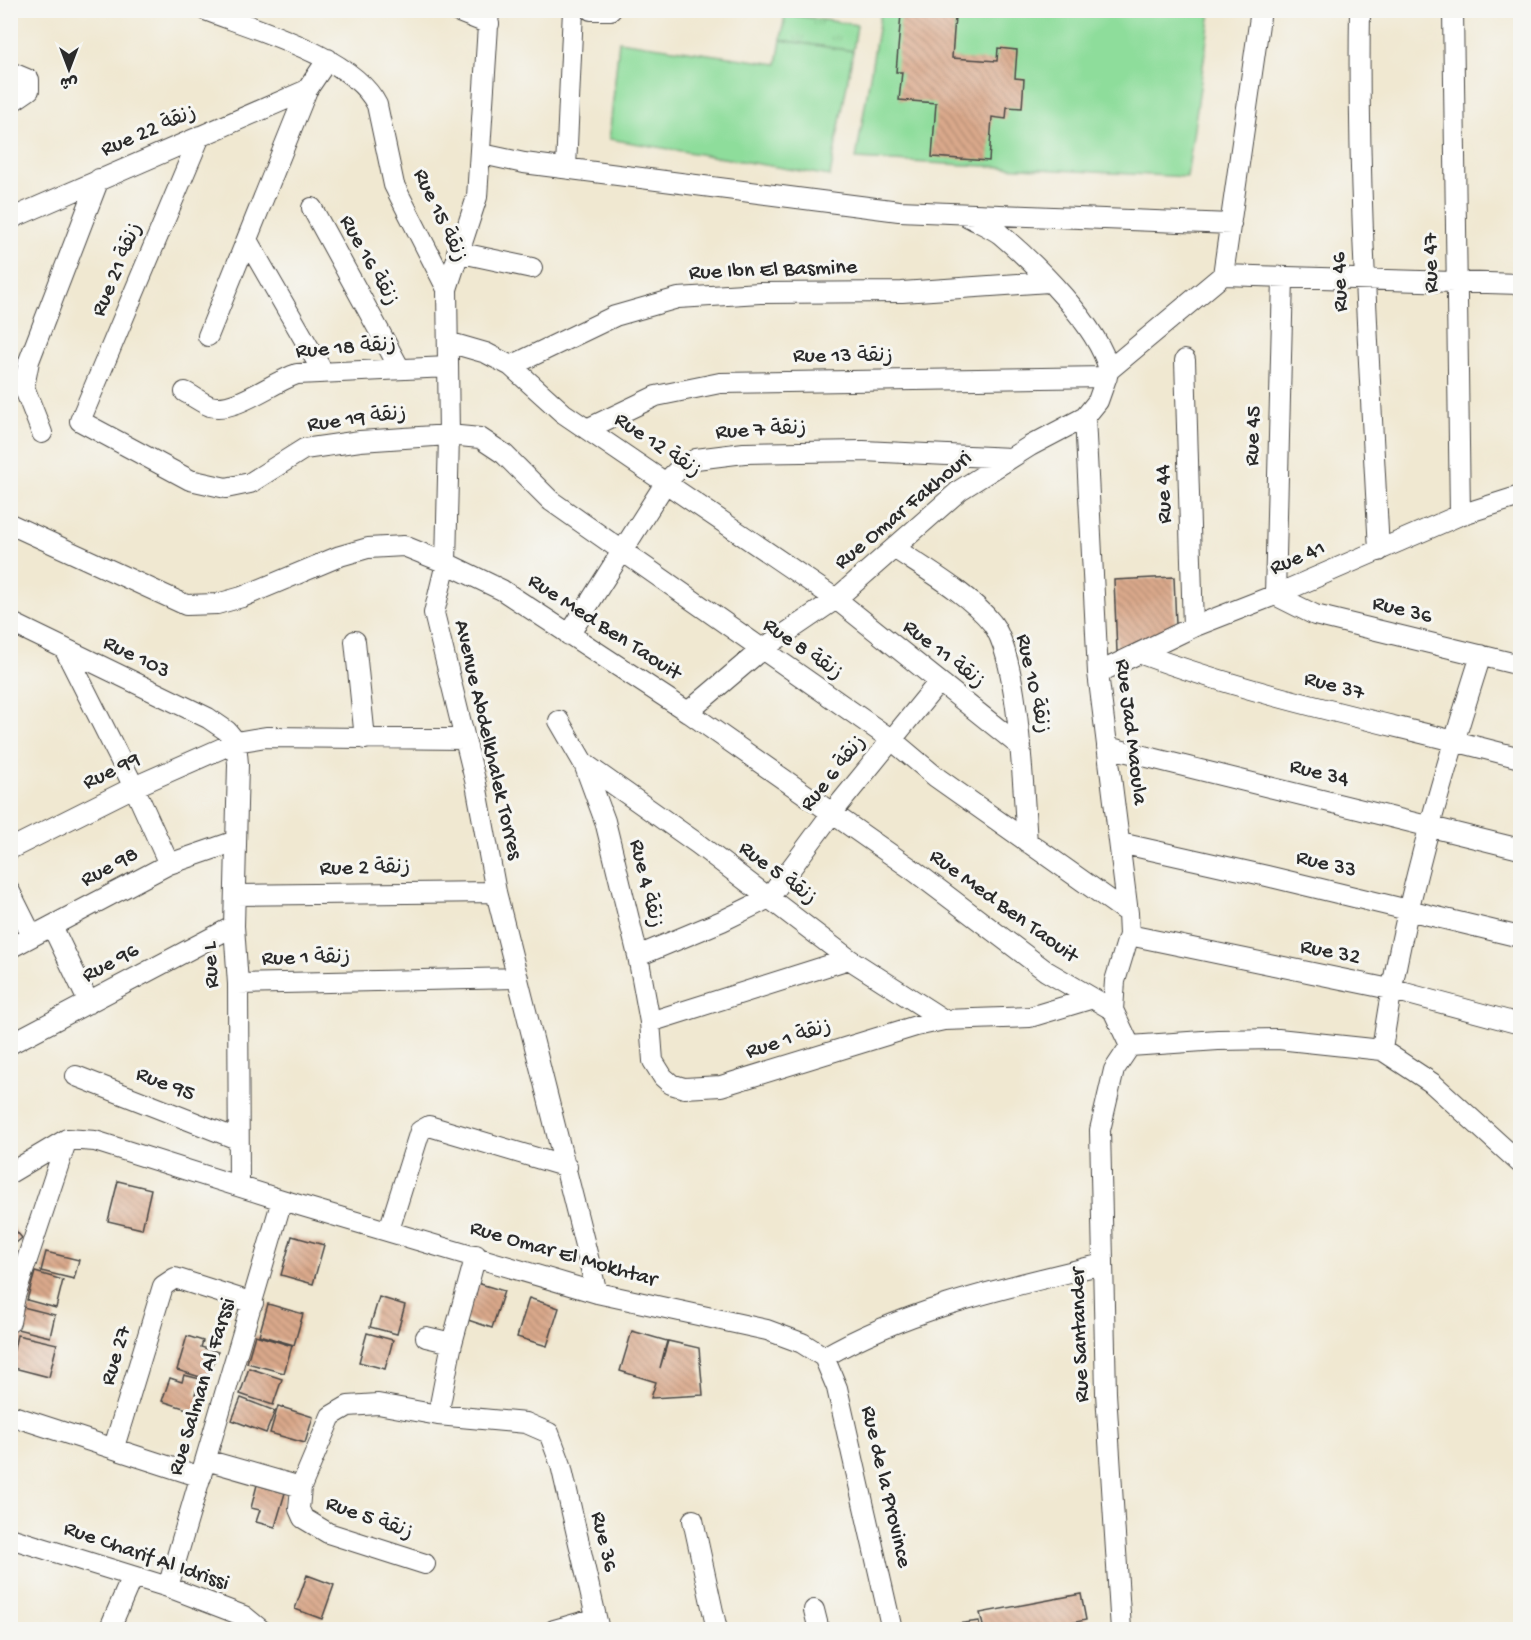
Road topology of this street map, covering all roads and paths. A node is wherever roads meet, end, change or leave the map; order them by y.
1 (205, 10) edge
2 (454, 10) edge
3 (573, 10) edge
4 (591, 10) edge
5 (611, 10) edge
6 (1261, 10) edge
7 (1360, 10) edge
8 (1453, 10) edge
9 (489, 17) edge
10 (328, 60) junction
11 (10, 72) edge
12 (307, 90) junction
13 (10, 103) edge
14 (200, 136) junction
15 (482, 154) junction
16 (566, 168) junction
17 (99, 180) junction
18 (312, 208) dead end
19 (962, 213) junction
20 (10, 219) edge
21 (1231, 224) junction
22 (247, 240) junction
23 (458, 252) junction
24 (532, 268) dead end
25 (1223, 275) junction
26 (1283, 278) junction
27 (1365, 280) junction
28 (1049, 282) junction
29 (1457, 282) junction
30 (1521, 284) edge
31 (447, 290) junction
32 (208, 336) dead end
33 (448, 342) junction
34 (1185, 360) dead end
35 (511, 366) junction
36 (448, 367) junction
37 (400, 369) junction
38 (323, 372) junction
39 (1108, 374) junction
40 (185, 392) dead end
41 (1084, 417) junction
42 (80, 421) joint
43 (587, 429) junction
44 (42, 433) dead end
45 (449, 435) junction
46 (1011, 458) junction
47 (666, 482) junction
48 (1521, 496) edge
49 (1460, 515) junction
50 (10, 524) edge
51 (894, 548) junction
52 (1379, 551) junction
53 (622, 552) junction
54 (446, 563) junction
55 (1275, 595) junction
56 (836, 599) junction
57 (10, 622) edge
58 (1193, 627) junction
59 (569, 635) junction
60 (355, 641) dead end
61 (65, 650) junction
62 (761, 650) junction
63 (1139, 653) junction
64 (1481, 655) junction
65 (1521, 665) edge
66 (1098, 673) junction
67 (938, 683) junction
68 (688, 712) junction
69 (559, 721) dead end
70 (365, 739) junction
71 (465, 739) junction
72 (892, 741) junction
73 (1454, 741) junction
74 (236, 742) junction
75 (1021, 747) junction
76 (1107, 747) junction
77 (1521, 758) edge
78 (584, 764) junction
79 (134, 787) junction
80 (832, 813) junction
81 (1432, 826) junction
82 (236, 841) junction
83 (1027, 842) junction
84 (1120, 843) junction
85 (10, 849) edge
86 (1521, 849) edge
87 (169, 864) junction
88 (10, 892) edge
89 (496, 892) junction
90 (235, 895) junction
91 (769, 898) junction
92 (1409, 909) junction
93 (1128, 913) junction
94 (52, 926) junction
95 (234, 926) junction
96 (1129, 934) junction
97 (32, 936) junction
98 (1521, 938) edge
99 (10, 948) edge
100 (638, 956) junction
101 (849, 959) junction
102 (518, 978) junction
103 (238, 984) junction
104 (1390, 989) junction
105 (1090, 999) junction
106 (90, 1003) junction
107 (1113, 1010) junction
108 (944, 1020) junction
109 (650, 1022) junction
110 (1521, 1024) edge
111 (10, 1044) edge
112 (1130, 1046) junction
113 (1382, 1050) junction
114 (655, 1066) joint
115 (76, 1076) dead end
116 (67, 1139) junction
117 (237, 1139) junction
118 (1521, 1163) edge
119 (567, 1167) junction
120 (10, 1173) edge
121 (239, 1185) junction
122 (282, 1200) junction
123 (389, 1230) junction
124 (476, 1255) junction
125 (1103, 1264) junction
126 (597, 1293) junction
127 (253, 1303) junction
128 (10, 1322) edge
129 (426, 1337) dead end
130 (452, 1343) junction
131 (824, 1357) junction
132 (438, 1414) junction
133 (10, 1415) edge
134 (114, 1447) junction
135 (561, 1465) joint
136 (203, 1468) junction
137 (300, 1487) junction
138 (693, 1520) dead end
139 (10, 1538) edge
140 (425, 1564) dead end
141 (132, 1577) junction
142 (168, 1587) junction
143 (814, 1610) dead end
144 (598, 1624) edge
145 (109, 1629) edge
146 (261, 1629) edge
147 (554, 1629) edge
148 (717, 1629) edge
149 (819, 1629) edge
150 (892, 1629) edge
151 (1121, 1629) edge

1 - 10 street
2 - 9 street
3 - 16 street
4 - 5 street
6 - 21 street
7 - 27 street, Rue 46
8 - 29 street, Rue 47
9 - 15 street, Avenue Abdelkhalek Torres
10 - 12 street
10 - 31 street, Rue 15 زنقة
11 - 13 street
12 - 14 street, Rue 22 زنقة
12 - 22 street
14 - 17 street, Rue 22 زنقة
14 - 42 street, Rue 21 زنقة
15 - 16 street
15 - 23 street, Avenue Abdelkhalek Torres
16 - 19 street
17 - 20 street, Rue 22 زنقة
17 - 44 street
18 - 37 street, Rue 16 زنقة
19 - 21 street
19 - 28 street
21 - 25 street
22 - 32 street
22 - 38 street
23 - 24 street
23 - 31 street, Avenue Abdelkhalek Torres
25 - 26 street
25 - 39 street, Rue Omar Fakhouri
26 - 27 street
26 - 55 street, Rue 45
27 - 29 street
27 - 52 street, Rue 46
28 - 35 street, Rue Ibn El Basmine
28 - 39 street
29 - 30 street
29 - 49 street, Rue 47
31 - 33 street, Avenue Abdelkhalek Torres
33 - 35 street, Rue 12 زنقة
33 - 36 street, Avenue Abdelkhalek Torres
34 - 58 street, Rue 44
35 - 43 street, Rue 12 زنقة
36 - 37 street, Rue 18 زنقة
36 - 45 street, Avenue Abdelkhalek Torres
37 - 38 street, Rue 18 زنقة
38 - 40 street, Rue 18 زنقة
39 - 41 street, Rue Omar Fakhouri
39 - 43 street, Rue 13 زنقة
41 - 46 street, Rue Omar Fakhouri
41 - 66 street, Rue Jad Maoula
42 - 45 street, Rue 19 زنقة
43 - 47 street, Rue 12 زنقة
45 - 53 street, Rue 8 زنقة
45 - 54 street, Avenue Abdelkhalek Torres
46 - 47 street, Rue 7 زنقة
46 - 51 street, Rue Omar Fakhouri
47 - 53 street, Rue 7 زنقة
47 - 56 street, Rue 12 زنقة
48 - 49 street, Rue 41
49 - 52 street, Rue 41
50 - 54 street, Rue Med Ben Taouit
51 - 56 street, Rue Omar Fakhouri
51 - 75 street, Rue 10 زنقة
52 - 55 street, Rue 41
53 - 59 street, Rue 7 زنقة
53 - 62 street, Rue 8 زنقة
54 - 59 street, Rue Med Ben Taouit
54 - 71 street, Avenue Abdelkhalek Torres
55 - 58 street, Rue 41
55 - 64 street, Rue 36
56 - 62 street, Rue Omar Fakhouri
56 - 67 street, Rue 11 زنقة
57 - 61 street, Rue 103
58 - 63 street, Rue 41
59 - 68 street, Rue Med Ben Taouit
60 - 70 street
61 - 74 street, Rue 103
61 - 79 street
62 - 68 street, Rue Omar Fakhouri
62 - 72 street, Rue 8 زنقة
63 - 66 street, Rue 41
63 - 73 street, Rue 37
64 - 65 street, Rue 36
64 - 73 street
66 - 76 street, Rue Jad Maoula
67 - 72 street, Rue 6 زنقة
67 - 75 street, Rue 11 زنقة
68 - 80 street, Rue Med Ben Taouit
69 - 78 street, Rue 4 زنقة
70 - 71 street, Rue 99
70 - 74 street, Rue 99
71 - 89 street, Avenue Abdelkhalek Torres
72 - 80 street, Rue 6 زنقة
72 - 83 street, Rue 8 زنقة
73 - 77 street, Rue 37
73 - 81 street
74 - 79 street, Rue 99
74 - 82 street, Rue L
75 - 83 street, Rue 10 زنقة
76 - 81 street, Rue 34
76 - 84 street, Rue Jad Maoula
78 - 91 street, Rue 5 زنقة
78 - 100 street, Rue 4 زنقة
79 - 85 street, Rue 99
79 - 87 street
80 - 91 street, Rue 6 زنقة
80 - 105 street, Rue Med Ben Taouit
81 - 86 street, Rue 34
81 - 92 street
82 - 87 street, Rue 98
82 - 90 street, Rue L
83 - 93 street, Rue 8 زنقة
84 - 92 street, Rue 33
84 - 93 street, Rue Jad Maoula
87 - 94 street, Rue 98
88 - 97 street
89 - 90 street, Rue 2 زنقة
89 - 102 street, Avenue Abdelkhalek Torres
90 - 95 street, Rue L
91 - 100 street
91 - 101 street, Rue 5 زنقة
92 - 98 street, Rue 33
92 - 104 street
93 - 96 street, Rue Jad Maoula
94 - 97 street, Rue 98
94 - 106 street
95 - 103 street, Rue L
95 - 106 street, Rue 96
96 - 104 street, Rue 32
96 - 107 street, Rue Jad Maoula
97 - 99 street, Rue 98
100 - 109 street, Rue 4 زنقة
101 - 108 street, Rue 5 زنقة
101 - 109 street
102 - 103 street, Rue 1 زنقة
102 - 119 street, Avenue Abdelkhalek Torres
103 - 117 street, Rue L
104 - 110 street, Rue 32
104 - 113 street
105 - 107 street, Rue Med Ben Taouit
105 - 108 street, Rue 1 زنقة
106 - 111 street, Rue 96
107 - 112 street, Rue Jad Maoula
108 - 114 street, Rue 1 زنقة
109 - 114 street, Rue 4 زنقة
112 - 113 street
112 - 125 street, Rue Santander
113 - 118 street
115 - 117 street, Rue 95
116 - 120 street
116 - 121 street, Rue Omar El Mokhtar
116 - 128 street
117 - 121 street, Rue L
119 - 123 street
119 - 126 street, Avenue Abdelkhalek Torres
121 - 122 street, Rue Omar El Mokhtar
122 - 123 street, Rue Omar El Mokhtar
122 - 127 street, Rue Salman Al Farssi
123 - 124 street, Rue Omar El Mokhtar
124 - 126 street, Rue Omar El Mokhtar
124 - 130 street
125 - 131 street
125 - 151 street, Rue Santander
126 - 131 street, Rue Omar El Mokhtar
127 - 134 street, Rue 27
127 - 136 street, Rue Salman Al Farssi
129 - 130 street
130 - 132 street
131 - 150 street, Rue de la Province
132 - 135 street, Rue 5 زنقة
132 - 137 street, Rue 5 زنقة
133 - 134 street
134 - 136 street
135 - 144 street, Rue 36
136 - 137 street
136 - 142 street, Rue Salman Al Farssi
137 - 140 street, Rue 5 زنقة
138 - 148 street
139 - 141 street, Rue Charif Al Idrissi
141 - 142 street, Rue Charif Al Idrissi
141 - 145 street
142 - 146 street, Rue Charif Al Idrissi
143 - 149 street
144 - 147 street

